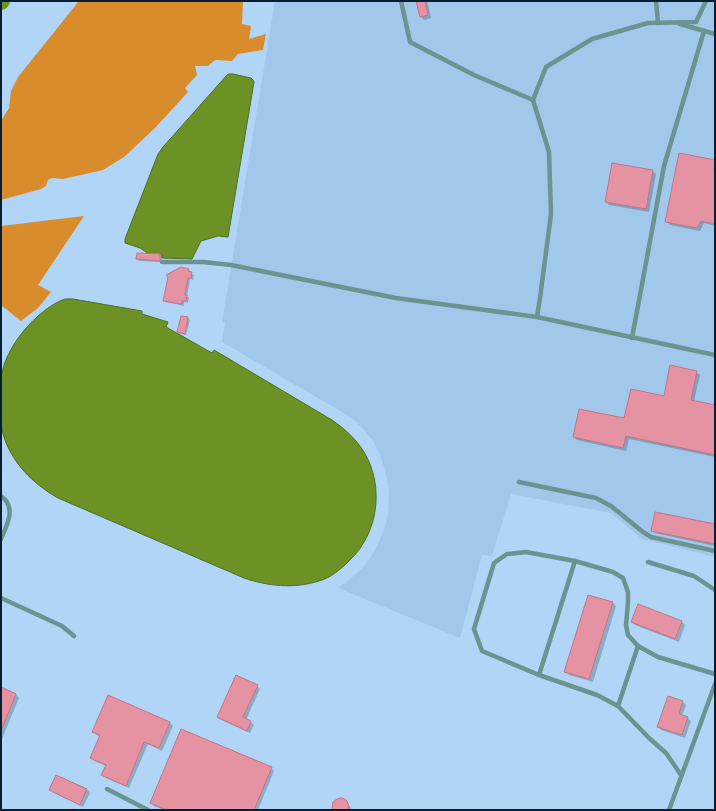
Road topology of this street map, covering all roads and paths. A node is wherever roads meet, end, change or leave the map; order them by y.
1 (401, 1) edge
2 (656, 1) edge
3 (706, 1) edge
4 (676, 22) junction
5 (658, 23) junction
6 (704, 31) junction
7 (715, 34) edge
8 (533, 100) junction
9 (162, 262) dead end
10 (537, 317) junction
11 (632, 338) junction
12 (715, 355) edge
13 (519, 482) dead end
14 (1, 496) edge
15 (1, 539) edge
16 (715, 551) edge
17 (575, 561) junction
18 (648, 562) dead end
19 (715, 590) edge
20 (1, 598) edge
21 (74, 636) dead end
22 (638, 646) junction
23 (715, 674) edge
24 (539, 675) junction
25 (715, 684) edge
26 (618, 706) junction
27 (681, 776) junction
28 (107, 789) dead end
29 (148, 810) edge
30 (669, 810) edge

1 - 8 lane
2 - 5 lane
3 - 4 lane
4 - 5 lane
4 - 6 lane
5 - 8 lane
6 - 7 lane
6 - 11 lane
8 - 10 lane
9 - 10 lane
10 - 11 lane
11 - 12 lane
13 - 16 lane
14 - 15 lane
17 - 22 lane
17 - 24 lane
17 - 24 lane
18 - 19 lane
20 - 21 lane
22 - 23 lane
22 - 26 lane
24 - 26 lane
25 - 27 lane
26 - 27 lane
27 - 30 lane
28 - 29 lane

